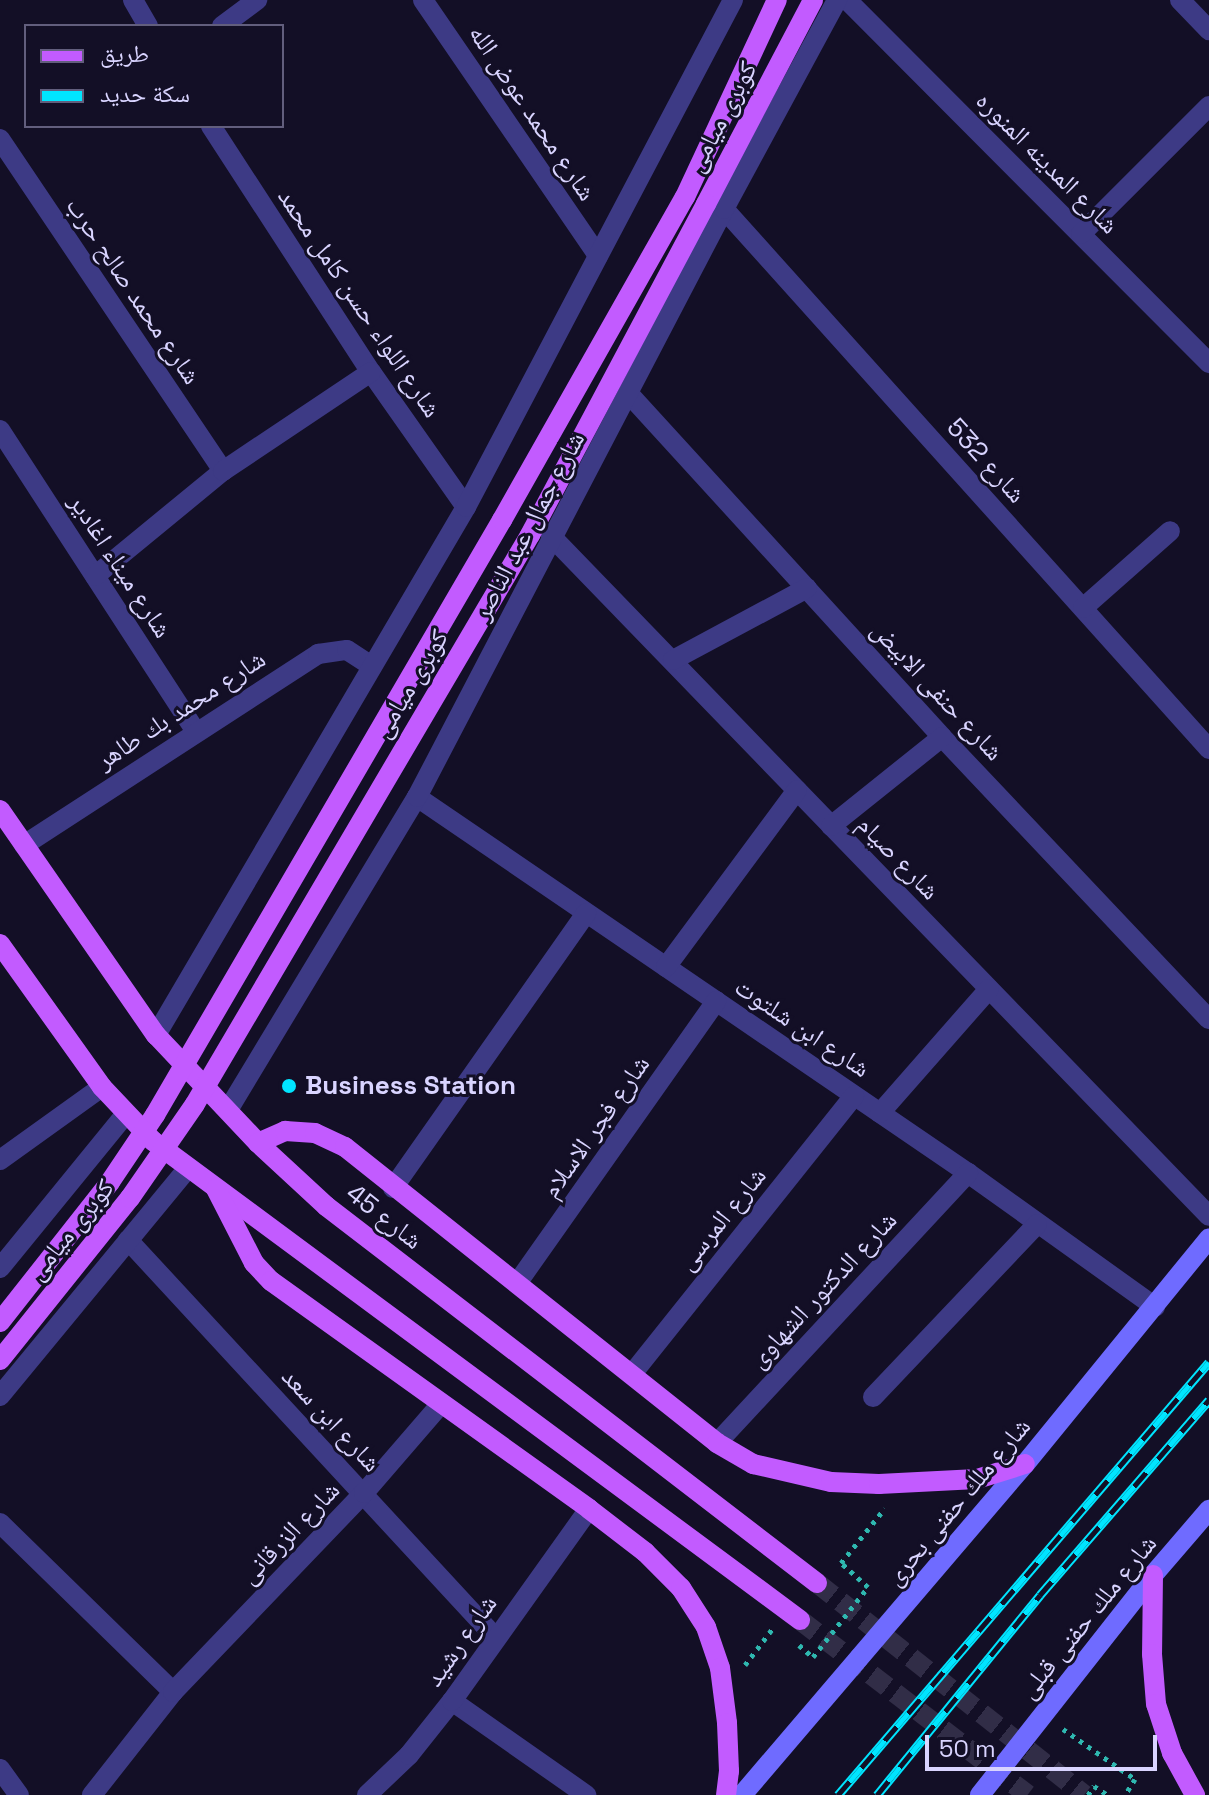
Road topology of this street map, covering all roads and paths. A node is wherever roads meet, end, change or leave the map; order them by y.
1 (133, 0) edge
2 (257, 0) edge
3 (423, 0) edge
4 (733, 0) edge
5 (777, 0) edge
6 (813, 0) edge
7 (837, 0) edge
8 (847, 0) edge
9 (1180, 0) edge
10 (147, 24) edge
11 (225, 24) edge
12 (1209, 30) edge
13 (1209, 106) edge
14 (212, 128) edge
15 (0, 139) edge
16 (715, 206) junction
17 (1081, 234) junction
18 (598, 256) junction
19 (1209, 363) edge
20 (371, 372) junction
21 (629, 394) junction
22 (0, 430) edge
23 (223, 471) junction
24 (466, 507) junction
25 (1170, 531) dead end
26 (551, 536) junction
27 (95, 576) junction
28 (807, 588) junction
29 (1083, 608) junction
30 (673, 660) junction
31 (372, 666) junction
32 (196, 732) junction
33 (942, 737) junction
34 (1209, 749) edge
35 (797, 790) junction
36 (417, 797) junction
37 (0, 810) edge
38 (831, 826) junction
39 (24, 845) junction
40 (586, 913) junction
41 (0, 944) edge
42 (666, 967) junction
43 (989, 989) junction
44 (716, 1001) junction
45 (1209, 1019) edge
46 (156, 1035) junction
47 (102, 1087) junction
48 (854, 1096) junction
49 (228, 1110) junction
50 (880, 1113) junction
51 (125, 1115) junction
52 (258, 1143) junction
53 (0, 1160) edge
54 (188, 1168) junction
55 (968, 1173) junction
56 (214, 1185) junction
57 (393, 1188) junction
58 (1209, 1216) edge
59 (1037, 1224) junction
60 (1209, 1238) edge
61 (128, 1240) junction
62 (0, 1268) edge
63 (518, 1282) junction
64 (1155, 1307) junction
65 (0, 1322) edge
66 (0, 1360) edge
67 (632, 1374) junction
68 (0, 1396) edge
69 (873, 1397) dead end
70 (440, 1405) junction
71 (717, 1443) junction
72 (1025, 1464) junction
73 (904, 1484) junction
74 (364, 1493) junction
75 (589, 1509) junction
76 (1209, 1510) edge
77 (0, 1523) edge
78 (1153, 1575) junction
79 (817, 1583) tunnel mouth
80 (800, 1620) tunnel mouth
81 (774, 1626) dead end
82 (495, 1637) junction
83 (813, 1657) dead end
84 (173, 1692) junction
85 (723, 1694) junction
86 (452, 1701) junction
87 (1042, 1715) junction
88 (0, 1769) edge
89 (19, 1795) edge
90 (92, 1795) edge
91 (367, 1795) edge
92 (586, 1795) edge
93 (726, 1795) edge
94 (742, 1795) edge
95 (980, 1795) edge
96 (1088, 1795) edge
97 (1108, 1795) edge
98 (1125, 1795) edge
99 (1195, 1795) edge

1 - 10 street
2 - 11 street
3 - 18 street, شارع محمد عوض الله
4 - 18 street
5 - 65 main road, كوبرى ميامى, bridge
6 - 16 main road, كوبرى ميامى
7 - 16 street, شارع جمال عبد الناصر
8 - 17 street, شارع المدينه المنوره
9 - 12 street
13 - 17 street
14 - 20 street, شارع اللواء حسن كامل محمد
15 - 23 street, شارع محمد صالح حرب
16 - 21 street, شارع جمال عبد الناصر
16 - 29 street, شارع 532
16 - 66 main road, كوبرى ميامى, bridge
17 - 19 street, شارع المدينه المنوره
18 - 24 street
20 - 23 street
20 - 24 street, شارع اللواء حسن كامل محمد
21 - 26 street, شارع جمال عبد الناصر
21 - 28 street, شارع حنفى الابيض
22 - 27 street, شارع ميناء اغادير
23 - 27 street
24 - 31 street
25 - 29 street
26 - 30 street, شارع صيام
26 - 36 street, شارع جمال عبد الناصر
27 - 32 street, شارع ميناء اغادير
28 - 30 street
28 - 33 street, شارع حنفى الابيض
29 - 34 street, شارع 532
30 - 35 street, شارع صيام
31 - 32 street, شارع محمد بك طاهر
31 - 46 street
32 - 39 street, شارع محمد بك طاهر
33 - 38 street
33 - 45 street, شارع حنفى الابيض
35 - 38 street, شارع صيام
35 - 42 street
36 - 40 street, شارع ابن شلتوت
36 - 49 street, شارع جمال عبد الناصر
37 - 39 main road, شارع 45
38 - 43 street, شارع صيام
39 - 46 main road, شارع 45
40 - 42 street, شارع ابن شلتوت
40 - 57 street
41 - 47 main road
42 - 44 street, شارع ابن شلتوت
43 - 50 street
43 - 58 street, شارع صيام
44 - 48 street, شارع ابن شلتوت
44 - 63 street, شارع فجر الاسلام
46 - 49 main road, شارع 45
47 - 51 main road
47 - 53 street
48 - 50 street, شارع ابن شلتوت
48 - 67 street, شارع المرسى
49 - 52 main road, شارع 45
50 - 55 street, شارع ابن شلتوت
51 - 54 main road
51 - 62 street
52 - 57 main road
52 - 79 main road, شارع 45
54 - 56 main road
54 - 61 street
55 - 59 street, شارع ابن شلتوت
55 - 71 street, شارع الدكتور الشهاوى
56 - 70 main road
56 - 80 main road
57 - 63 main road
59 - 64 street, شارع ابن شلتوت
59 - 69 street
60 - 64 street, شارع ملك حفنى بحرى
61 - 68 street
61 - 74 street, شارع ابن سعد
63 - 67 main road
64 - 72 street, شارع ملك حفنى بحرى
67 - 71 main road
70 - 74 street, شارع الزرقانى
70 - 75 main road
71 - 73 main road
72 - 73 main road
72 - 94 street, شارع ملك حفنى بحرى
73 - 83 path
74 - 82 street, شارع ابن سعد
74 - 84 street, شارع الزرقانى
75 - 82 street, شارع رشيد
75 - 85 main road
76 - 78 street, شارع ملك حفنى قبلى
77 - 84 street
78 - 87 street, شارع ملك حفنى قبلى
78 - 99 main road
81 - 85 path
82 - 86 street, شارع رشيد
84 - 90 street, شارع الزرقانى
85 - 93 main road
86 - 91 street, شارع رشيد
86 - 92 street
87 - 95 street, شارع ملك حفنى قبلى
87 - 98 path
88 - 89 street
96 - 97 path

